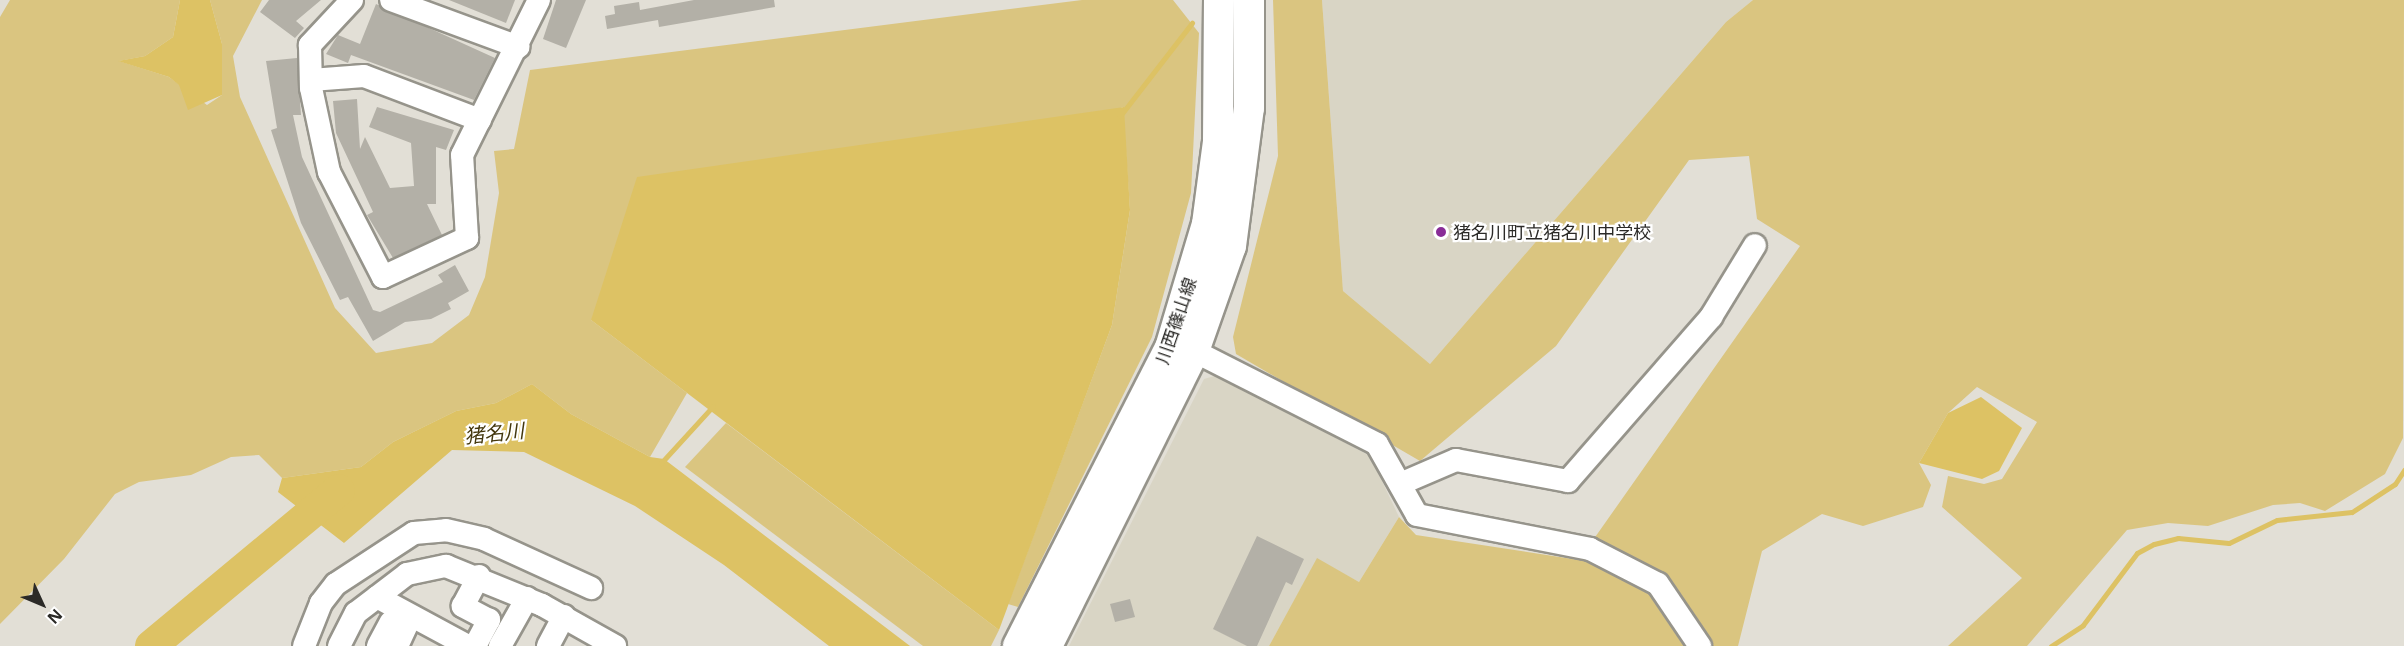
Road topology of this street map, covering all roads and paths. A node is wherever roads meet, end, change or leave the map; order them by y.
1 (352, 0) edge
2 (391, 0) edge
3 (538, 0) edge
4 (1219, 0) edge
5 (1249, 0) edge
6 (519, 47) junction
7 (311, 80) junction
8 (480, 120) junction
9 (1755, 245) dead end
10 (1194, 351) junction
11 (1400, 484) junction
12 (478, 576) junction
13 (591, 588) dead end
14 (377, 597) junction
15 (526, 598) junction
16 (564, 616) junction
17 (401, 619) junction
18 (603, 643) edge
19 (304, 646) edge
20 (339, 646) edge
21 (378, 646) edge
22 (397, 646) edge
23 (468, 646) edge
24 (475, 646) edge
25 (500, 646) edge
26 (548, 646) edge
27 (1018, 646) edge
28 (1047, 646) edge
29 (1700, 646) edge

1 - 7 street
2 - 6 street
3 - 6 street
4 - 27 main road, 川西篠山線
5 - 10 main road, 川西篠山線
6 - 8 street
7 - 8 street
7 - 8 street
9 - 11 street
10 - 11 street
10 - 28 main road, 川西篠山線
11 - 29 street
12 - 14 street
12 - 15 street
12 - 24 street
13 - 19 street
14 - 17 street
14 - 20 street
15 - 16 street
15 - 25 street
16 - 18 street
16 - 26 street
17 - 21 street
17 - 22 street
17 - 23 street

